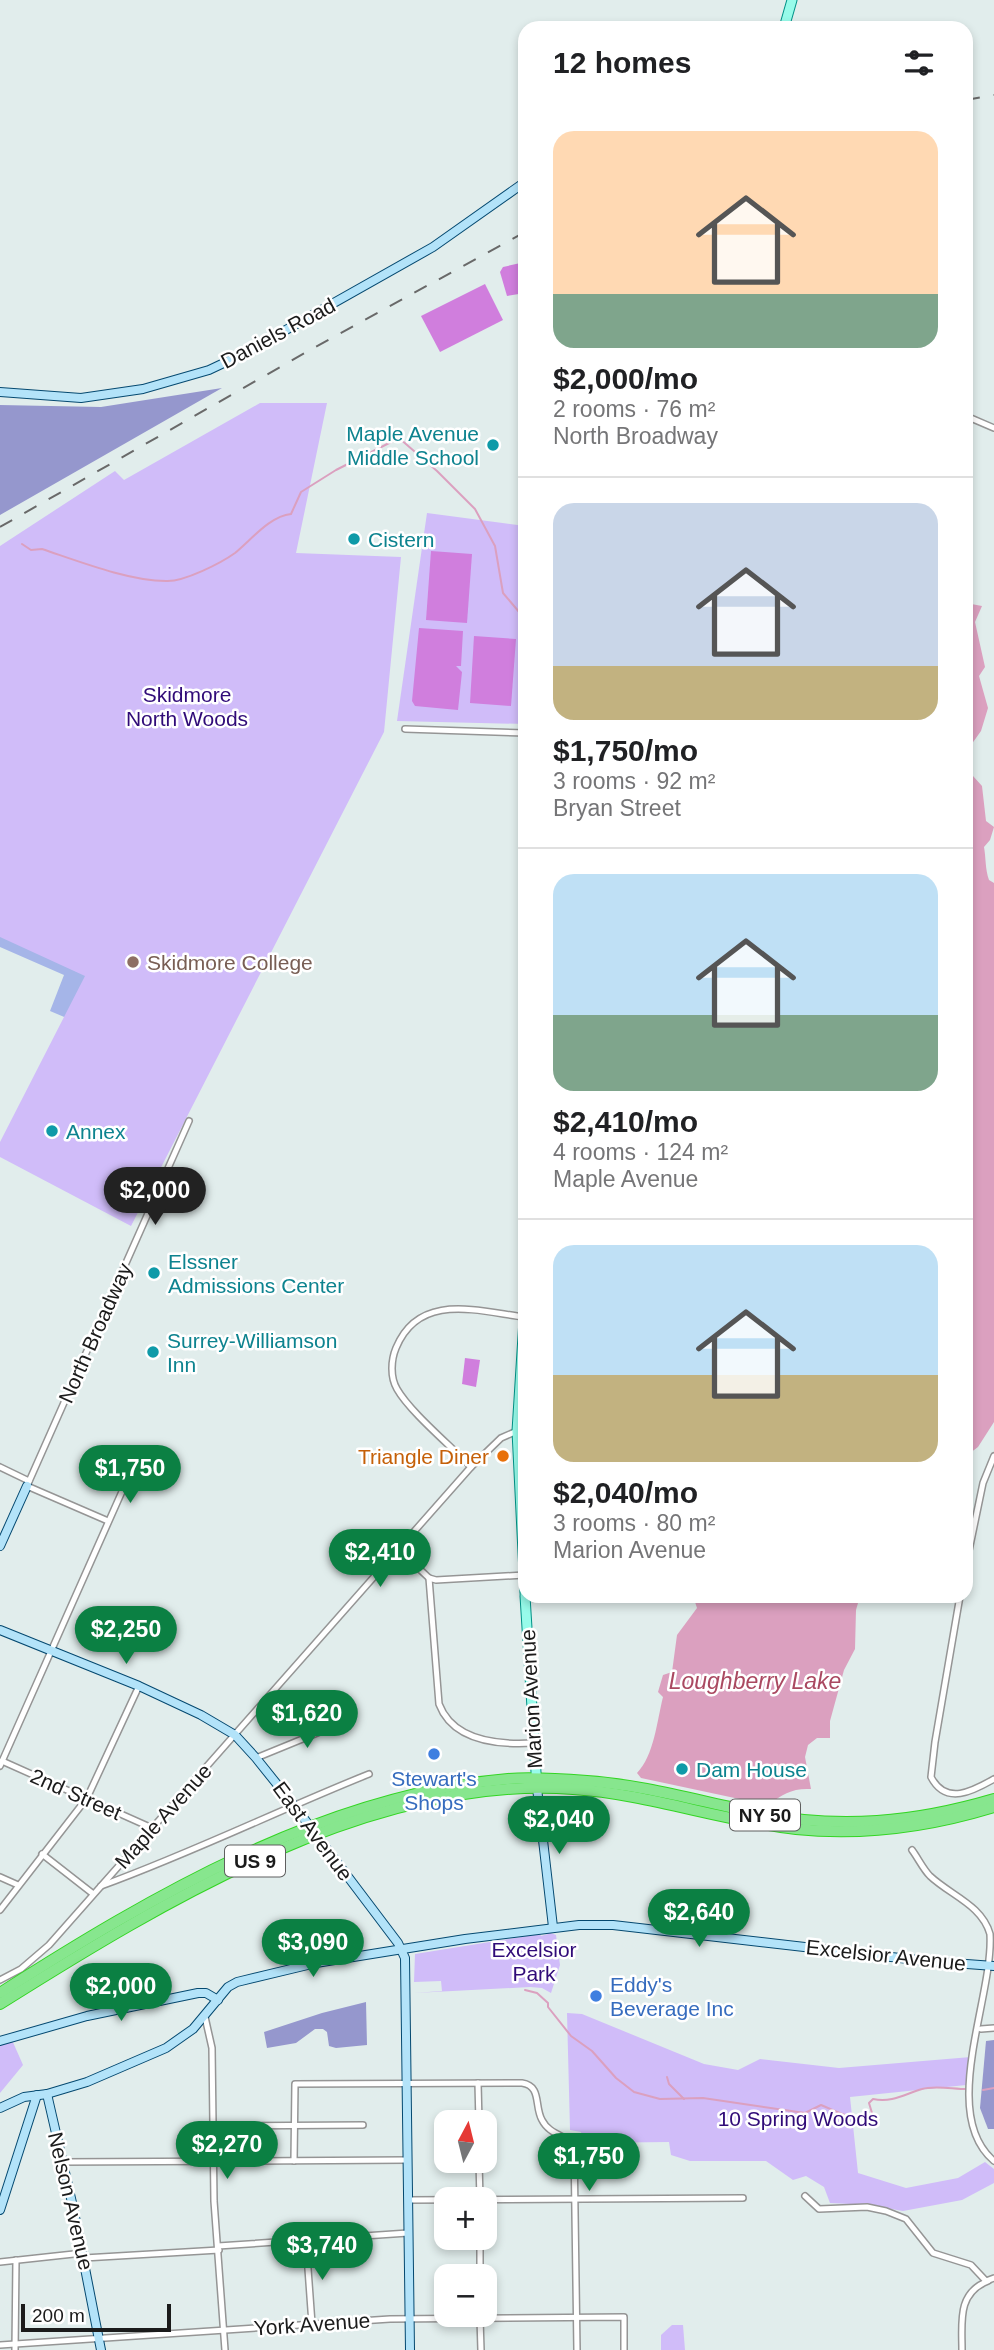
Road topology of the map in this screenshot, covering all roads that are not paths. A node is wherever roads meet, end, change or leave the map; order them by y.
1 (792, 0) edge
2 (786, 21) edge
3 (518, 186) edge
4 (0, 392) edge
5 (973, 419) edge
6 (994, 428) edge
7 (404, 729) dead end
8 (518, 733) edge
9 (189, 1121) dead end
10 (518, 1316) edge
11 (518, 1415) edge
12 (517, 1431) junction
13 (518, 1436) edge
14 (994, 1456) edge
15 (0, 1467) edge
16 (471, 1467) junction
17 (128, 1478) dead end
18 (28, 1483) junction
19 (108, 1521) junction
20 (973, 1533) edge
21 (0, 1546) edge
22 (398, 1549) junction
23 (518, 1575) edge
24 (429, 1578) junction
25 (525, 1603) edge
26 (959, 1603) edge
27 (0, 1630) edge
28 (50, 1651) junction
29 (139, 1686) junction
30 (349, 1720) dead end
31 (235, 1735) junction
32 (533, 1743) junction
33 (256, 1758) junction
34 (1, 1763) edge
35 (369, 1774) dead end
36 (994, 1779) edge
37 (536, 1783) junction
38 (87, 1798) junction
39 (994, 1799) edge
40 (293, 1804) junction
41 (994, 1807) edge
42 (152, 1828) junction
43 (314, 1832) junction
44 (912, 1850) dead end
45 (42, 1854) junction
46 (0, 1877) edge
47 (18, 1885) junction
48 (98, 1887) junction
49 (92, 1893) junction
50 (0, 1910) edge
51 (553, 1927) junction
52 (401, 1950) junction
53 (993, 1966) edge
54 (0, 1980) edge
55 (0, 1993) edge
56 (994, 1999) edge
57 (218, 2000) junction
58 (986, 2000) junction
59 (0, 2004) edge
60 (205, 2017) junction
61 (994, 2028) edge
62 (981, 2029) junction
63 (1, 2041) edge
64 (407, 2083) junction
65 (478, 2083) junction
66 (47, 2094) junction
67 (37, 2095) junction
68 (0, 2108) edge
69 (479, 2110) edge
70 (363, 2125) dead end
71 (212, 2126) junction
72 (294, 2126) junction
73 (407, 2160) junction
74 (294, 2161) junction
75 (994, 2161) edge
76 (62, 2162) junction
77 (213, 2162) junction
78 (805, 2196) dead end
79 (575, 2198) junction
80 (743, 2198) dead end
81 (497, 2199) edge
82 (408, 2200) junction
83 (434, 2200) edge
84 (0, 2210) edge
85 (408, 2234) junction
86 (306, 2241) junction
87 (218, 2248) junction
88 (83, 2256) junction
89 (16, 2260) junction
90 (0, 2262) edge
91 (994, 2280) edge
92 (986, 2281) junction
93 (497, 2317) edge
94 (410, 2318) junction
95 (434, 2318) edge
96 (576, 2318) junction
97 (312, 2324) junction
98 (480, 2327) edge
99 (224, 2331) junction
100 (99, 2338) junction
101 (0, 2345) edge
102 (15, 2347) edge
103 (101, 2350) edge
104 (225, 2350) edge
105 (410, 2350) edge
106 (481, 2350) edge
107 (577, 2350) edge
108 (624, 2350) edge
109 (962, 2350) edge

1 - 2 main road
3 - 4 street, Daniels Road
5 - 6 street
7 - 8 street
9 - 18 street, North Broadway
10 - 16 street
11 - 12 main road
12 - 13 main road, Marion Avenue
12 - 16 street, Maple Avenue
14 - 20 street
15 - 18 street
16 - 22 street, Maple Avenue
17 - 19 street
18 - 19 street
18 - 21 street, North Broadway
19 - 28 street
22 - 24 street
22 - 31 street, Maple Avenue
23 - 24 street
24 - 32 street
25 - 32 main road, Marion Avenue
26 - 36 street
27 - 28 street, East Avenue
28 - 29 street, East Avenue
28 - 34 street
29 - 31 street, East Avenue
29 - 38 street
30 - 33 street
31 - 33 street, East Avenue
31 - 42 street, Maple Avenue
32 - 37 main road, Marion Avenue
33 - 40 street, East Avenue
34 - 38 street, 2nd Street
35 - 40 street
37 - 39 highway, NY 50
37 - 41 highway, NY 50
37 - 43 highway, US 9
37 - 51 street, Marion Avenue
38 - 42 street, 2nd Street
38 - 45 street
40 - 43 street, East Avenue
40 - 48 street
42 - 48 street, Maple Avenue
43 - 52 street, East Avenue
43 - 55 highway, US 9
43 - 59 highway, US 9
44 - 53 street
45 - 47 street
45 - 49 street
46 - 47 street
47 - 50 street
48 - 49 street, Maple Avenue
49 - 54 street, Maple Avenue
51 - 52 street, Excelsior Avenue
51 - 53 street, Excelsior Avenue
52 - 57 street, Excelsior Avenue
52 - 64 street, East Avenue
53 - 58 street
56 - 58 street
57 - 60 street, Excelsior Avenue
57 - 63 street
58 - 62 street
60 - 66 street, Excelsior Avenue
60 - 71 street
61 - 62 street
62 - 75 street
64 - 65 street
64 - 72 street
64 - 73 street, East Avenue
65 - 69 street
65 - 79 street
66 - 67 street, Excelsior Avenue
66 - 76 street, Nelson Avenue
67 - 68 street, Excelsior Avenue
67 - 84 street
70 - 72 street
71 - 72 street
71 - 77 street
72 - 74 street
73 - 74 street
73 - 82 street, East Avenue
74 - 77 street
76 - 77 street
76 - 88 street, Nelson Avenue
77 - 87 street
78 - 92 street
79 - 80 street
79 - 81 street
79 - 96 street
82 - 83 street
82 - 85 street, East Avenue
85 - 86 street
85 - 94 street, East Avenue
86 - 87 street
86 - 97 street
87 - 88 street
87 - 99 street
88 - 89 street
88 - 100 street, Nelson Avenue
89 - 90 street
89 - 102 street
91 - 92 street
92 - 109 street
93 - 96 street, York Avenue
94 - 95 street, York Avenue
94 - 97 street, York Avenue
94 - 105 street, East Avenue
96 - 107 street
96 - 108 street, York Avenue
97 - 99 street, York Avenue
98 - 106 street
99 - 100 street, York Avenue
99 - 104 street
100 - 102 street, York Avenue
100 - 103 street, Nelson Avenue
101 - 102 street, York Avenue

